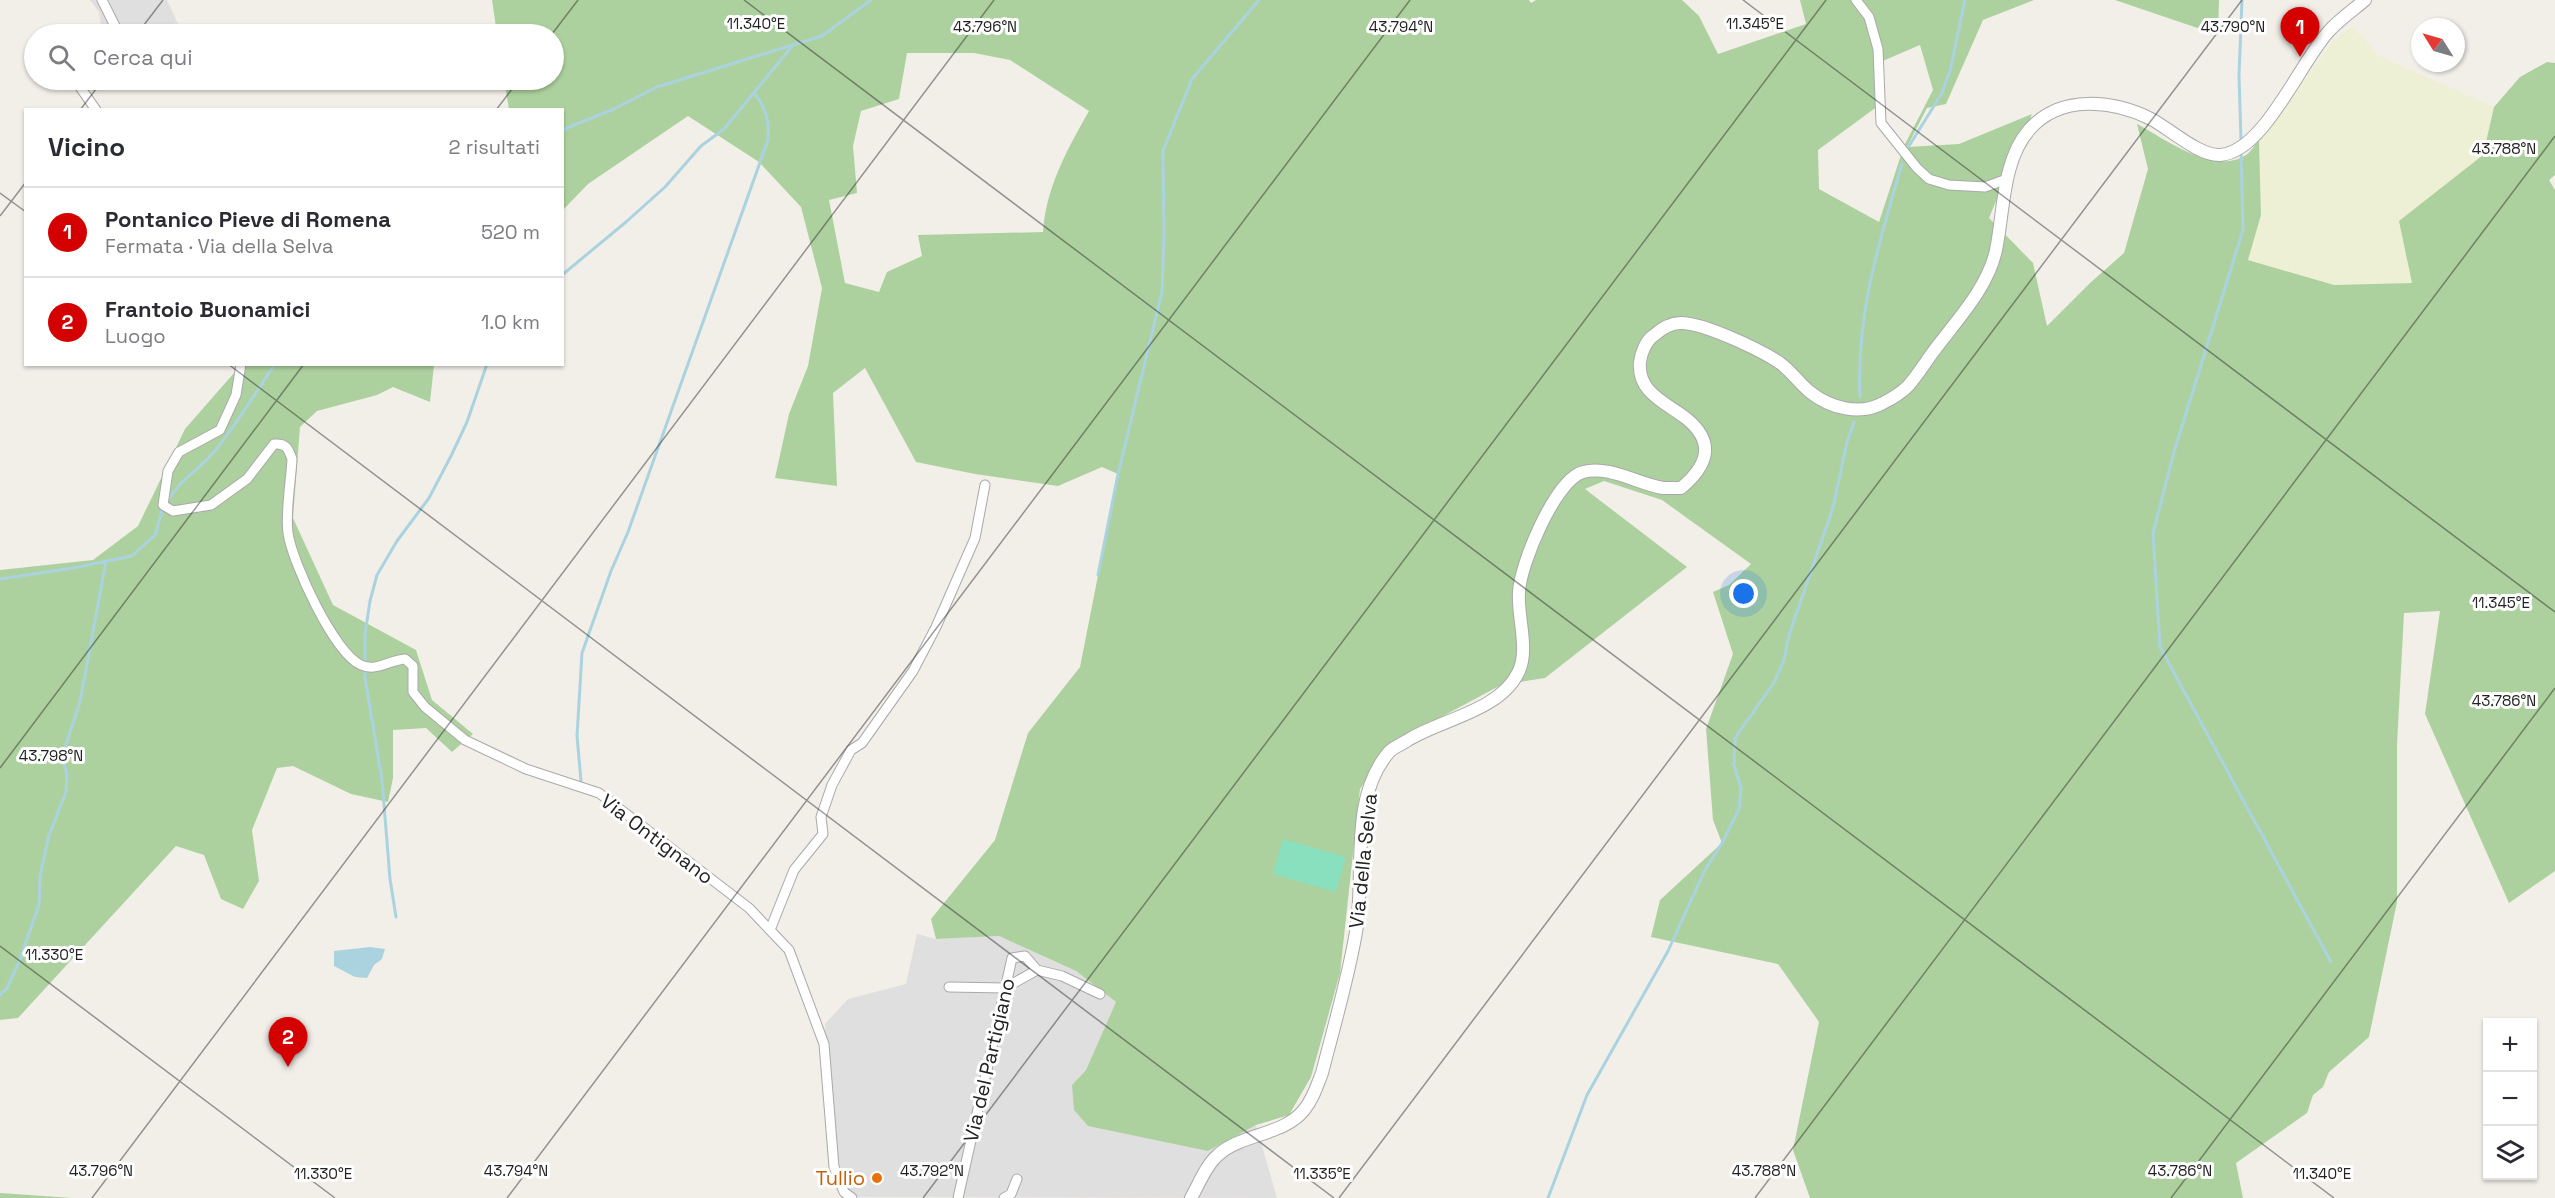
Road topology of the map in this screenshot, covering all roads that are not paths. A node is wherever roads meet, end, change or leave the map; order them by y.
1 (1856, 0) edge
2 (2365, 0) edge
3 (104, 3) edge
4 (114, 24) edge
5 (82, 90) edge
6 (95, 108) edge
7 (2007, 179) junction
8 (241, 366) edge
9 (985, 485) dead end
10 (770, 930) junction
11 (1037, 970) junction
12 (949, 987) dead end
13 (1005, 988) junction
14 (1100, 994) dead end
15 (1017, 1179) dead end
16 (852, 1198) edge
17 (958, 1198) edge
18 (1004, 1198) edge
19 (1191, 1198) edge

1 - 7 street
2 - 7 street, Via della Selva
3 - 4 street
5 - 6 street
7 - 19 street, Via della Selva
8 - 10 street, Via Ontignano
9 - 10 street
10 - 16 street, Via Ontignano
11 - 13 street
11 - 13 street, Via del Partigiano
11 - 14 street
12 - 13 street
13 - 17 street, Via del Partigiano
15 - 18 street

